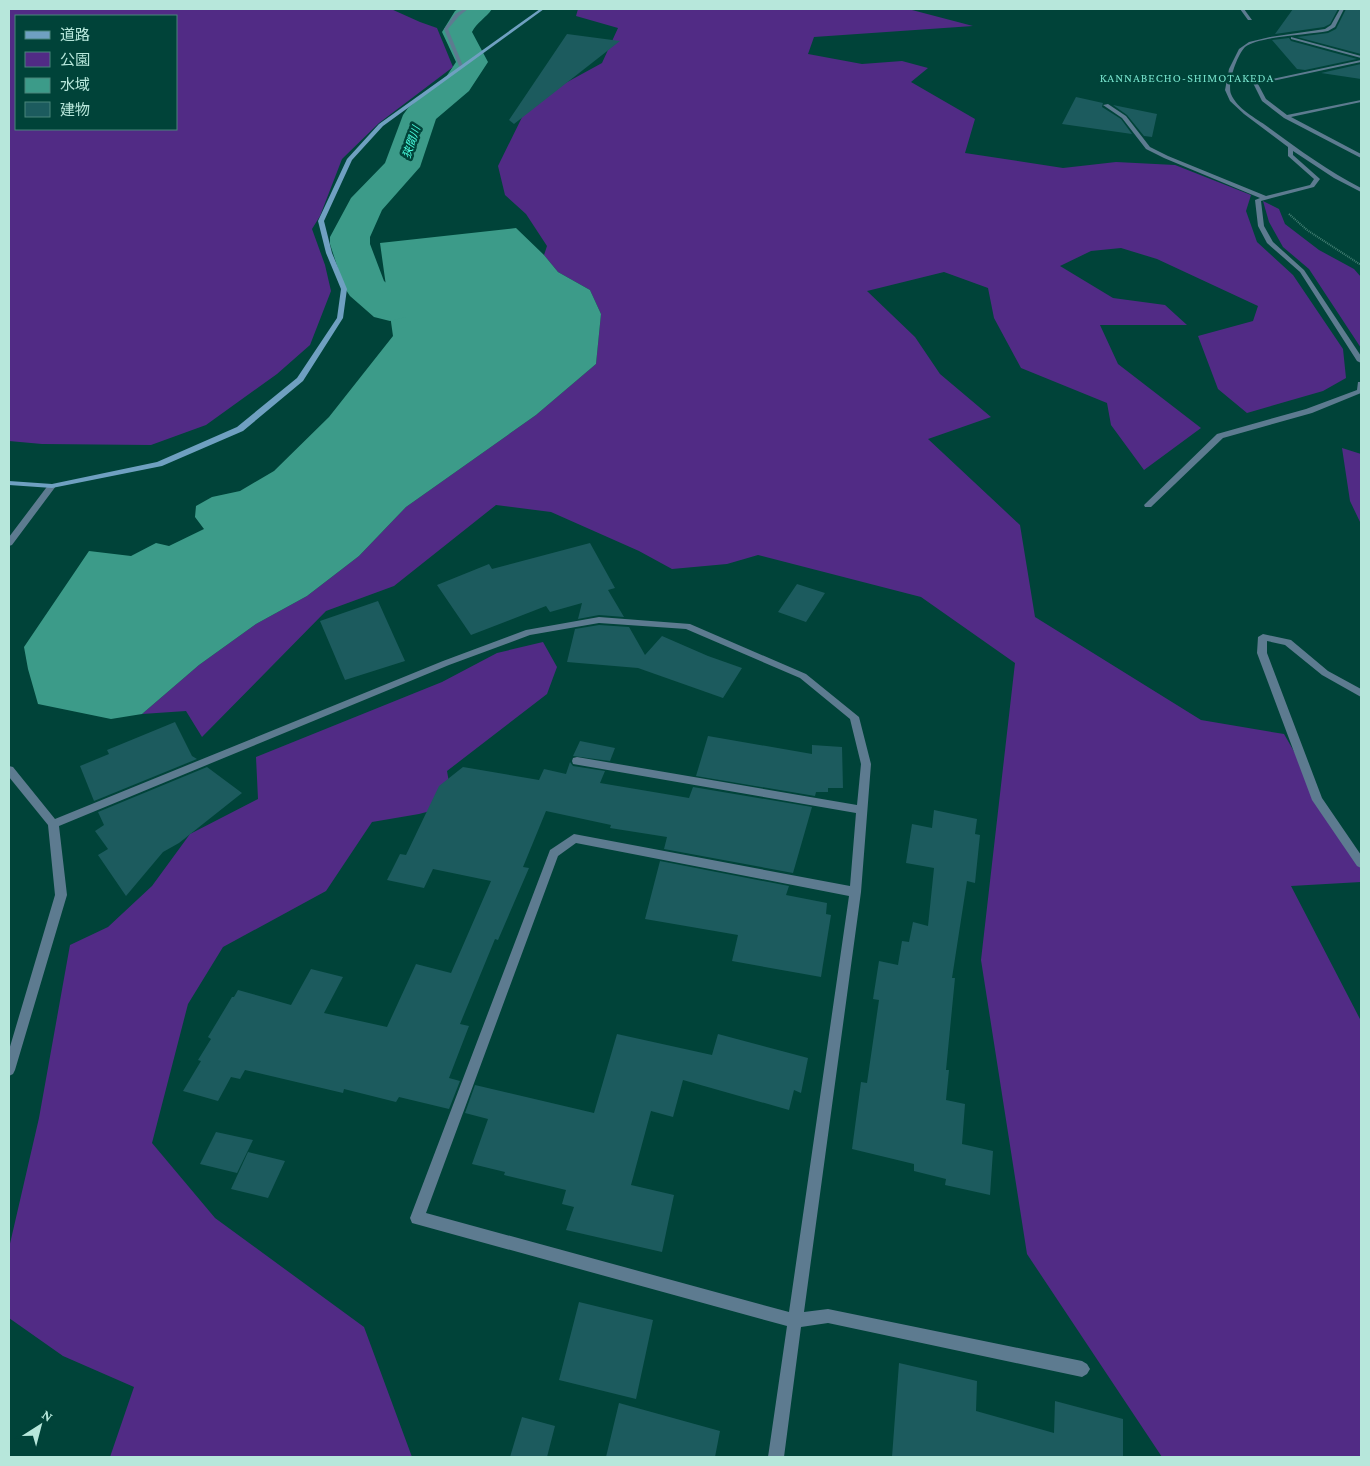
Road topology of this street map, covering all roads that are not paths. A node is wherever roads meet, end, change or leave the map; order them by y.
1 (466, 9) edge
2 (542, 9) edge
3 (1242, 9) edge
4 (1342, 9) edge
5 (1250, 19) dead end
6 (1290, 37) junction
7 (1361, 52) edge
8 (1355, 56) junction
9 (1361, 59) edge
10 (461, 66) junction
11 (1361, 101) edge
12 (1106, 105) dead end
13 (1286, 117) junction
14 (1361, 146) edge
15 (1291, 147) junction
16 (1349, 149) junction
17 (1361, 156) edge
18 (1361, 190) edge
19 (1266, 198) junction
20 (1361, 361) edge
21 (1361, 384) edge
22 (9, 483) edge
23 (52, 486) junction
24 (1148, 505) dead end
25 (9, 543) edge
26 (1361, 693) edge
27 (578, 761) dead end
28 (9, 770) edge
29 (862, 810) junction
30 (53, 824) junction
31 (1361, 863) edge
32 (855, 892) junction
33 (9, 1070) edge
34 (795, 1321) junction
35 (1082, 1369) dead end
36 (776, 1457) edge

1 - 10 street
2 - 10 street
3 - 5 street
4 - 6 street
6 - 8 street
6 - 15 street
7 - 8 street
8 - 9 street
9 - 13 street
10 - 23 street
11 - 13 street
12 - 19 street
13 - 16 street
14 - 16 street
15 - 18 street
15 - 19 street
16 - 17 street
19 - 20 street
21 - 24 street
22 - 23 street
23 - 25 street
26 - 31 street
27 - 29 street
28 - 30 street
29 - 30 street
29 - 32 street
30 - 33 street
32 - 34 street
32 - 34 street
34 - 35 street
34 - 36 street

